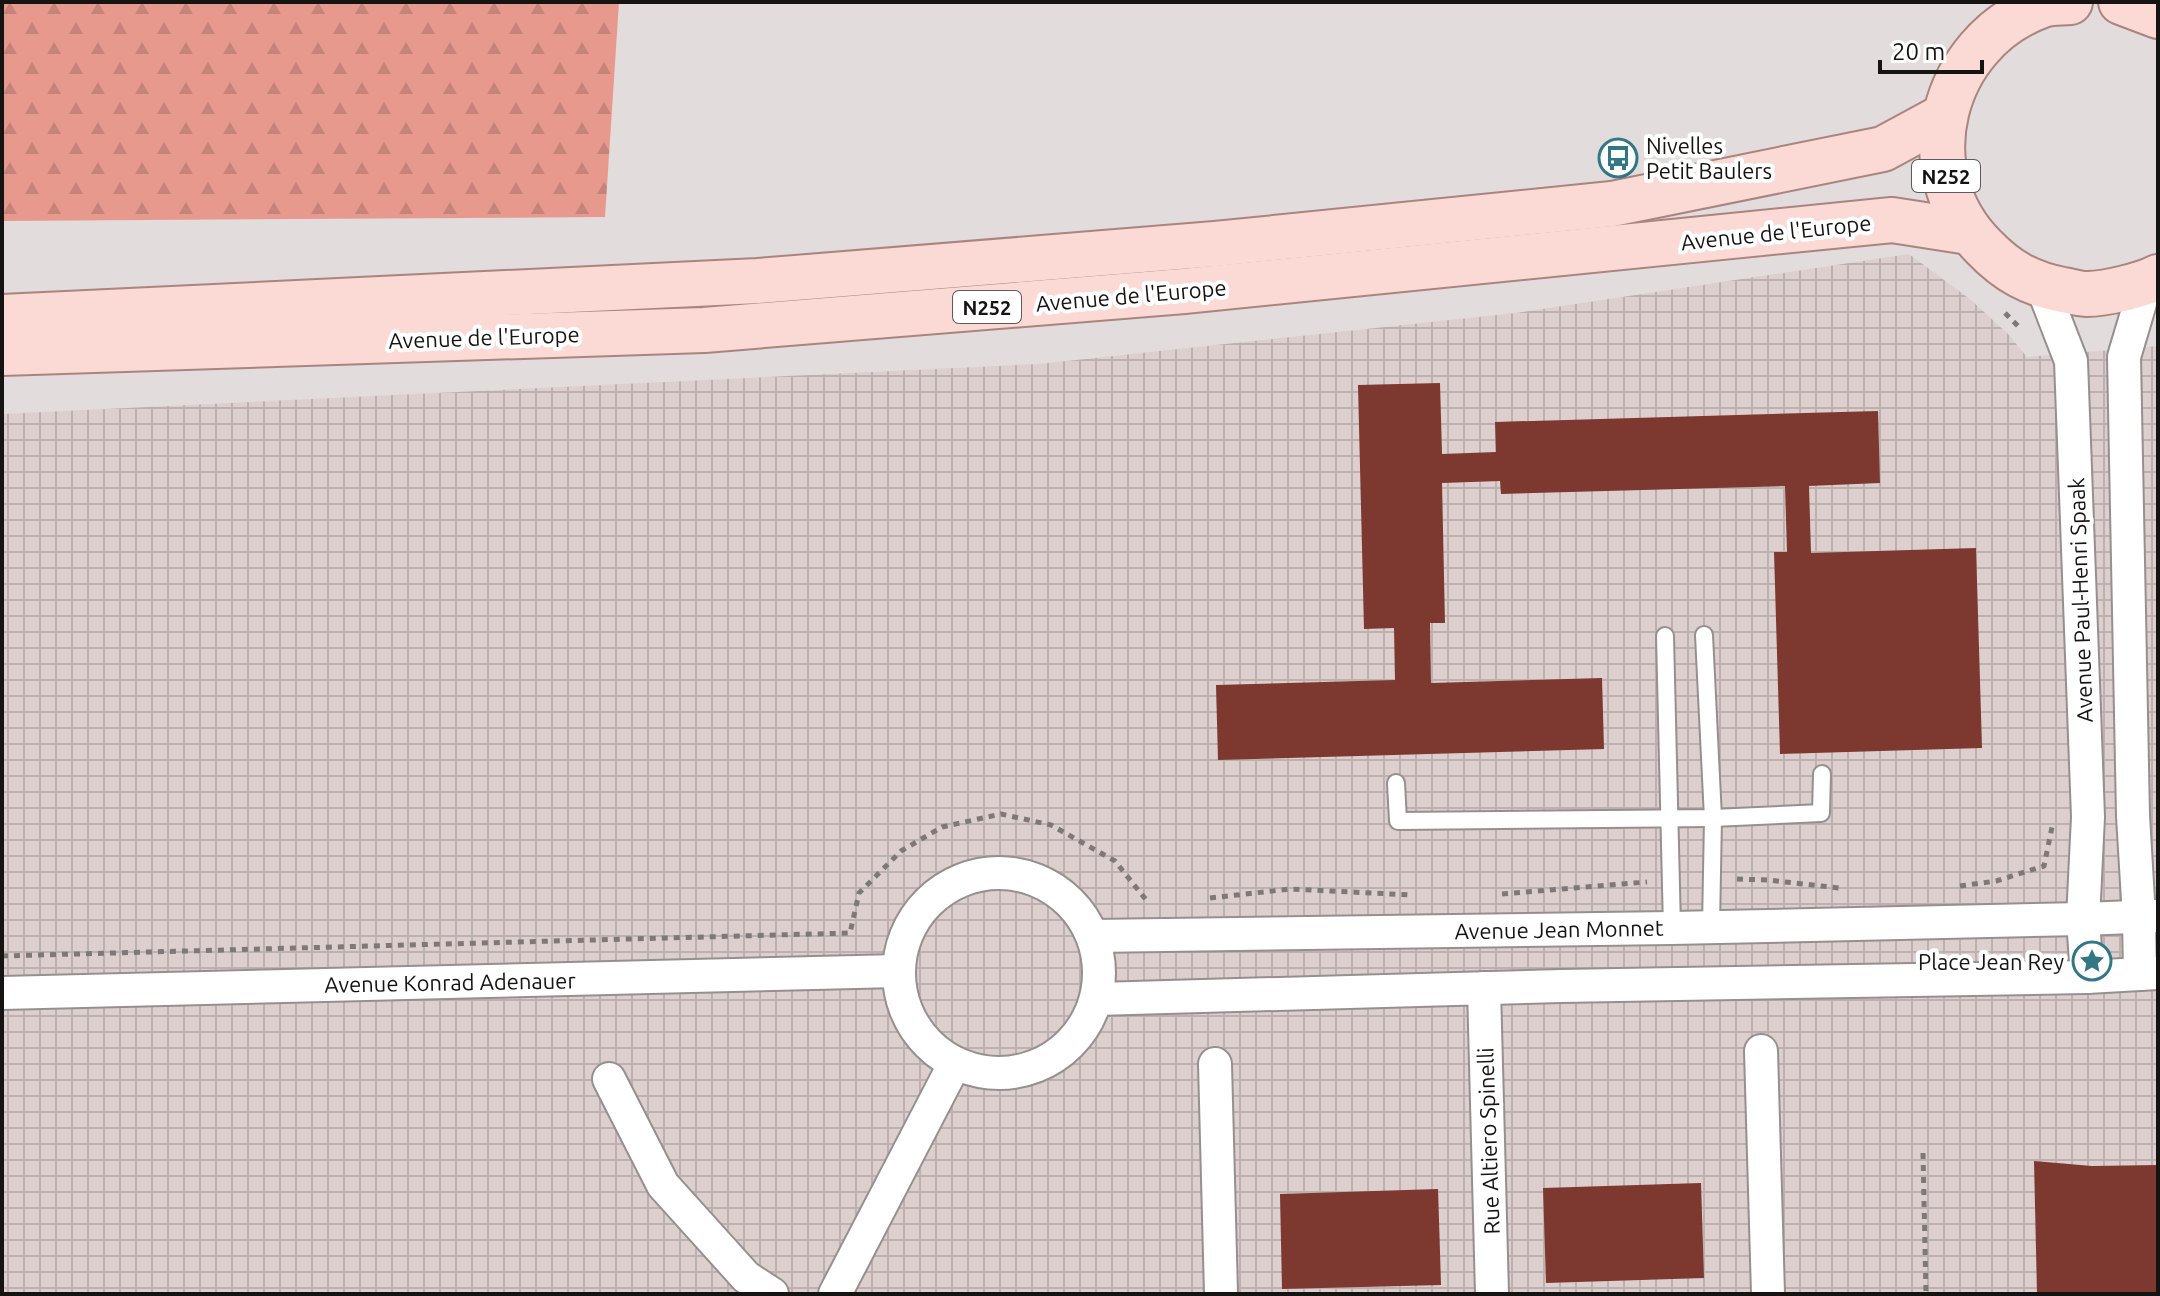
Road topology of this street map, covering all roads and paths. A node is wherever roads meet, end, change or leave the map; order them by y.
1 (2121, 2) edge
2 (2051, 3) edge
3 (2158, 16) edge
4 (1944, 116) junction
5 (1969, 232) junction
6 (2152, 280) edge
7 (2042, 286) junction
8 (2005, 313) dead end
9 (2, 317) edge
10 (2025, 333) dead end
11 (2, 353) edge
12 (1704, 635) dead end
13 (1665, 636) dead end
14 (1822, 774) dead end
15 (1396, 783) dead end
16 (2054, 816) dead end
17 (1670, 818) junction
18 (1713, 818) junction
19 (1712, 879) junction
20 (1671, 880) junction
21 (1952, 887) dead end
22 (1845, 889) dead end
23 (1501, 894) dead end
24 (1427, 896) dead end
25 (1196, 900) dead end
26 (1149, 905) dead end
27 (2148, 916) edge
28 (2083, 919) junction
29 (1711, 926) junction
30 (1672, 928) junction
31 (1093, 936) junction
32 (2, 956) edge
33 (898, 971) junction
34 (2149, 974) edge
35 (2087, 977) junction
36 (1484, 988) junction
37 (2, 993) edge
38 (1097, 999) junction
39 (1761, 1051) dead end
40 (955, 1063) junction
41 (1215, 1064) dead end
42 (609, 1079) dead end
43 (1923, 1153) dead end
44 (772, 1294) edge
45 (835, 1294) edge
46 (1221, 1294) edge
47 (1492, 1294) edge
48 (1768, 1294) edge
49 (1926, 1294) edge

1 - 3 main road
2 - 4 main road, N252
4 - 5 main road, N252
4 - 9 main road, Avenue de l'Europe / N252
5 - 7 main road, N252
5 - 11 main road, Avenue de l'Europe / N252
6 - 7 main road, N252
6 - 27 street
7 - 28 street, Avenue Paul-Henri Spaak
8 - 10 path
12 - 18 lane
13 - 17 lane
14 - 18 lane
15 - 17 lane
16 - 21 path
17 - 18 lane
17 - 20 lane
18 - 19 lane
19 - 22 path
19 - 29 lane
20 - 23 path
20 - 30 lane
24 - 25 path
26 - 32 path
27 - 28 street
27 - 34 street
28 - 29 street, Avenue Jean Monnet
28 - 35 street
29 - 30 street, Avenue Jean Monnet
30 - 31 street, Avenue Jean Monnet
31 - 33 street
31 - 38 street
33 - 37 street, Avenue Konrad Adenauer
33 - 40 street
34 - 35 street
35 - 36 street
36 - 38 street
36 - 47 street, Rue Altiero Spinelli
38 - 40 street
39 - 48 street
40 - 45 street
41 - 46 street
42 - 44 street
43 - 49 path

